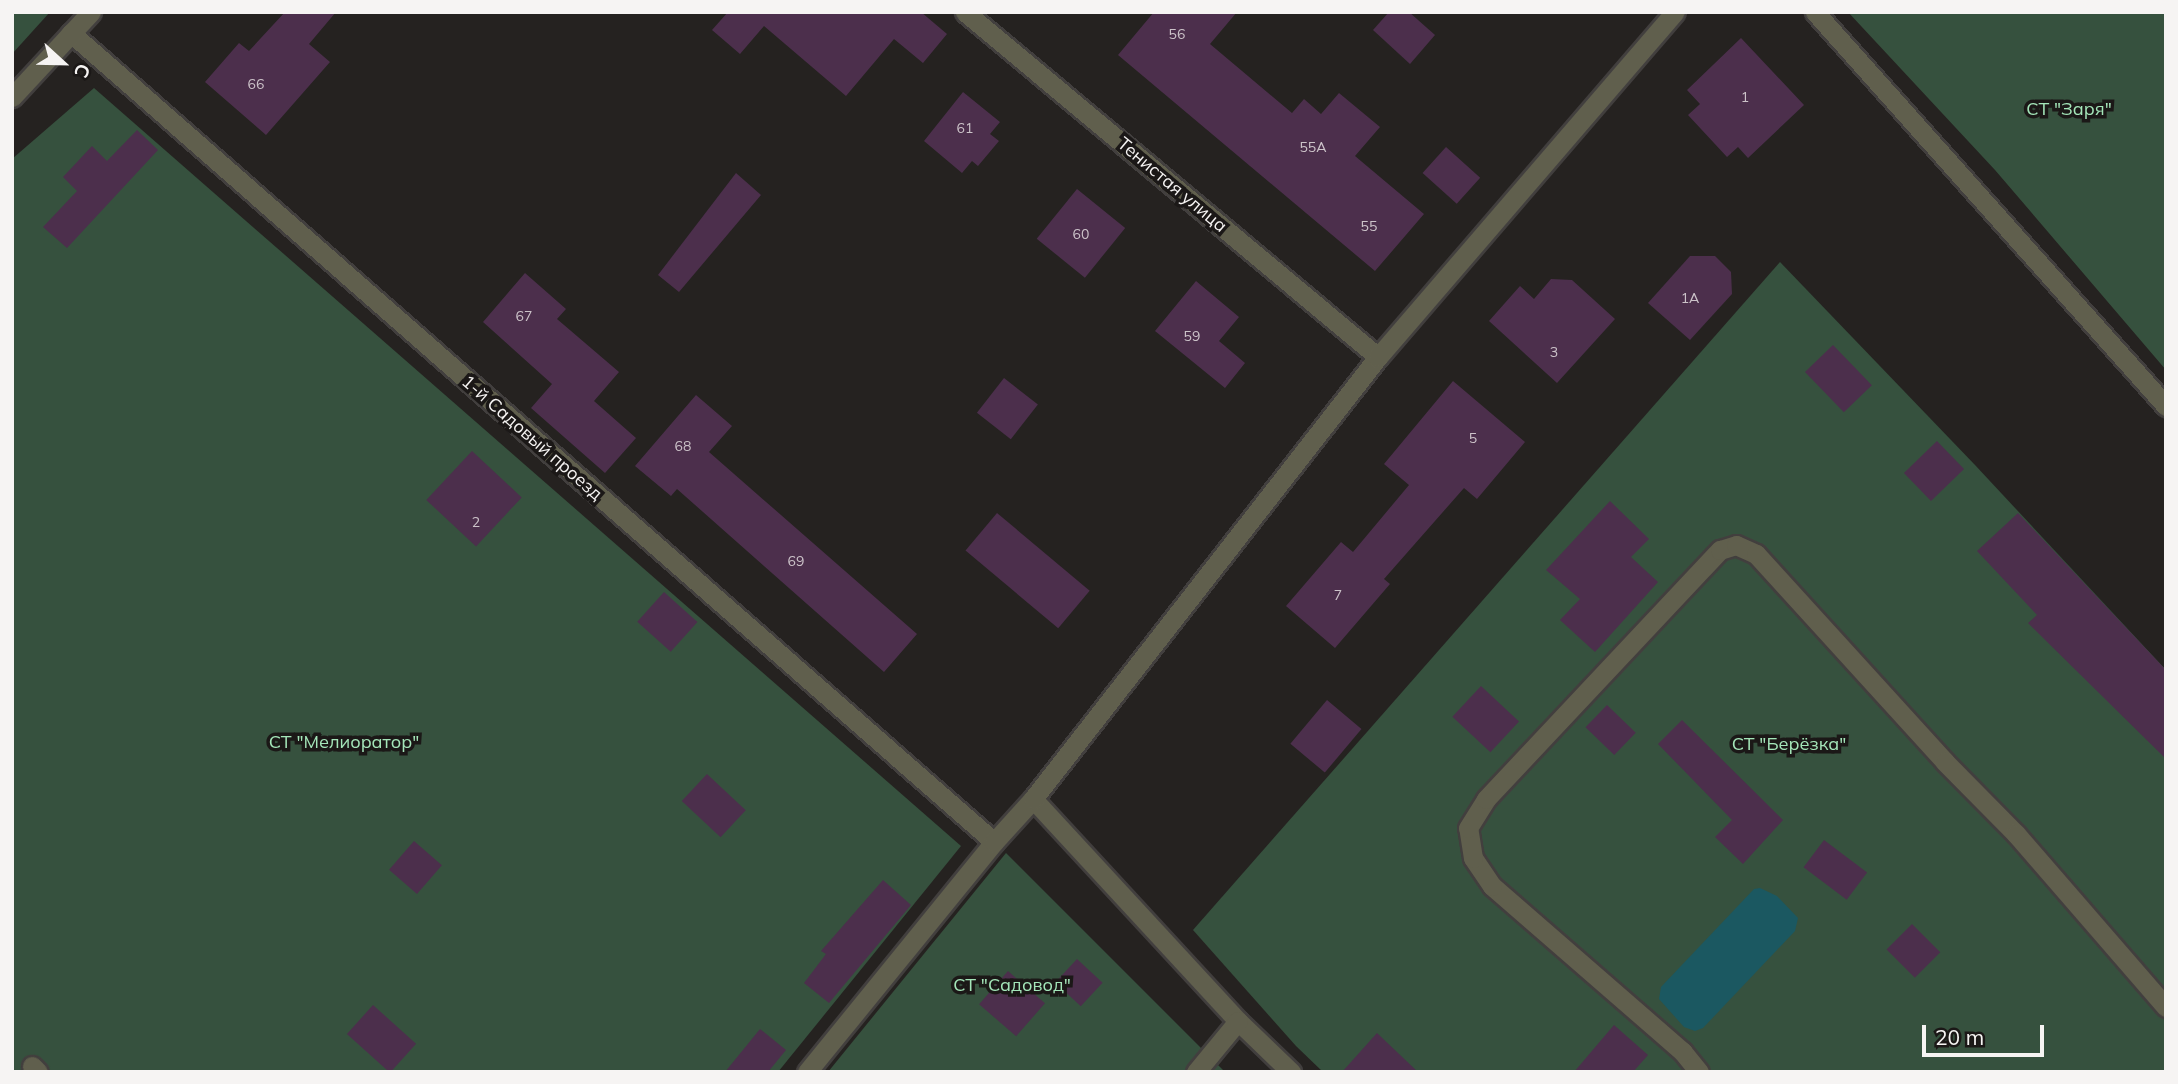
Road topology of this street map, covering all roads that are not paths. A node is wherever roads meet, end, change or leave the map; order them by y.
1 (91, 12) edge
2 (965, 12) edge
3 (1675, 12) edge
4 (1815, 12) edge
5 (71, 33) junction
6 (12, 97) edge
7 (1378, 357) junction
8 (2166, 406) edge
9 (1033, 799) junction
10 (993, 842) junction
11 (2166, 1007) edge
12 (1238, 1021) junction
13 (807, 1072) edge
14 (1196, 1072) edge
15 (1291, 1072) edge
16 (1699, 1072) edge

1 - 5 street
2 - 7 street, Тенистая улица
3 - 7 street
4 - 8 street
5 - 6 street
5 - 10 street, 1-й Садовый проезд
7 - 9 street
9 - 10 street
9 - 12 street
10 - 13 street
11 - 16 street
12 - 14 street
12 - 15 street

